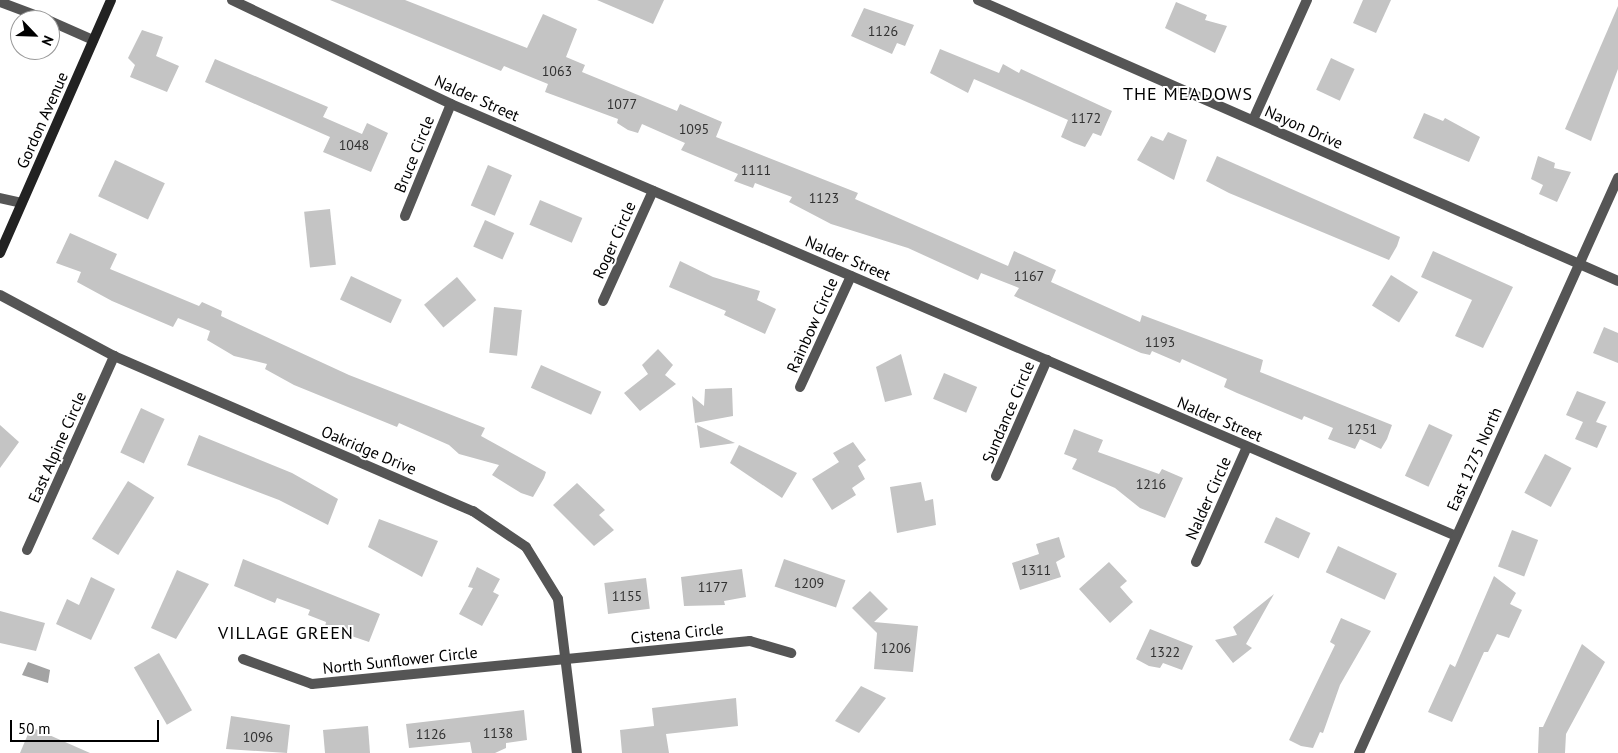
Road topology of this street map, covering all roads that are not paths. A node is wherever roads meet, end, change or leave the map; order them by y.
1 (111, 0) edge
2 (232, 0) edge
3 (978, 0) edge
4 (1307, 0) edge
5 (0, 2) edge
6 (22, 10) edge
7 (60, 25) edge
8 (94, 40) junction
9 (451, 104) junction
10 (1253, 120) junction
11 (1618, 178) edge
12 (652, 191) junction
13 (0, 198) edge
14 (21, 203) junction
15 (405, 216) dead end
16 (0, 253) edge
17 (1579, 264) junction
18 (851, 276) junction
19 (1618, 281) edge
20 (0, 295) edge
21 (603, 301) dead end
22 (114, 356) junction
23 (1047, 360) junction
24 (800, 387) dead end
25 (1248, 447) junction
26 (996, 476) dead end
27 (1456, 536) junction
28 (27, 550) dead end
29 (1196, 562) dead end
30 (792, 653) dead end
31 (243, 659) dead end
32 (565, 659) junction
33 (577, 753) edge
34 (1359, 753) edge

1 - 8 main road, Gordon Avenue
2 - 9 street, Nalder Street
3 - 10 street, Nayon Drive
4 - 10 street
5 - 6 street
7 - 8 street
8 - 14 main road, Gordon Avenue
9 - 12 street, Nalder Street
9 - 15 street, Bruce Circle
10 - 17 street, Nayon Drive
11 - 17 street, East 1275 North
12 - 18 street, Nalder Street
12 - 21 street, Roger Circle
13 - 14 street
14 - 16 main road, Gordon Avenue
17 - 19 street, Nayon Drive
17 - 27 street, East 1275 North
18 - 23 street, Nalder Street
18 - 24 street, Rainbow Circle
20 - 22 street, Oakridge Drive
22 - 28 street, East Alpine Circle
22 - 32 street, Oakridge Drive
23 - 25 street, Nalder Street
23 - 26 street, Sundance Circle
25 - 27 street, Nalder Street
25 - 29 street, Nalder Circle
27 - 34 street, East 1275 North
30 - 32 street, Cistena Circle
31 - 32 street, North Sunflower Circle
32 - 33 street, Oakridge Drive

